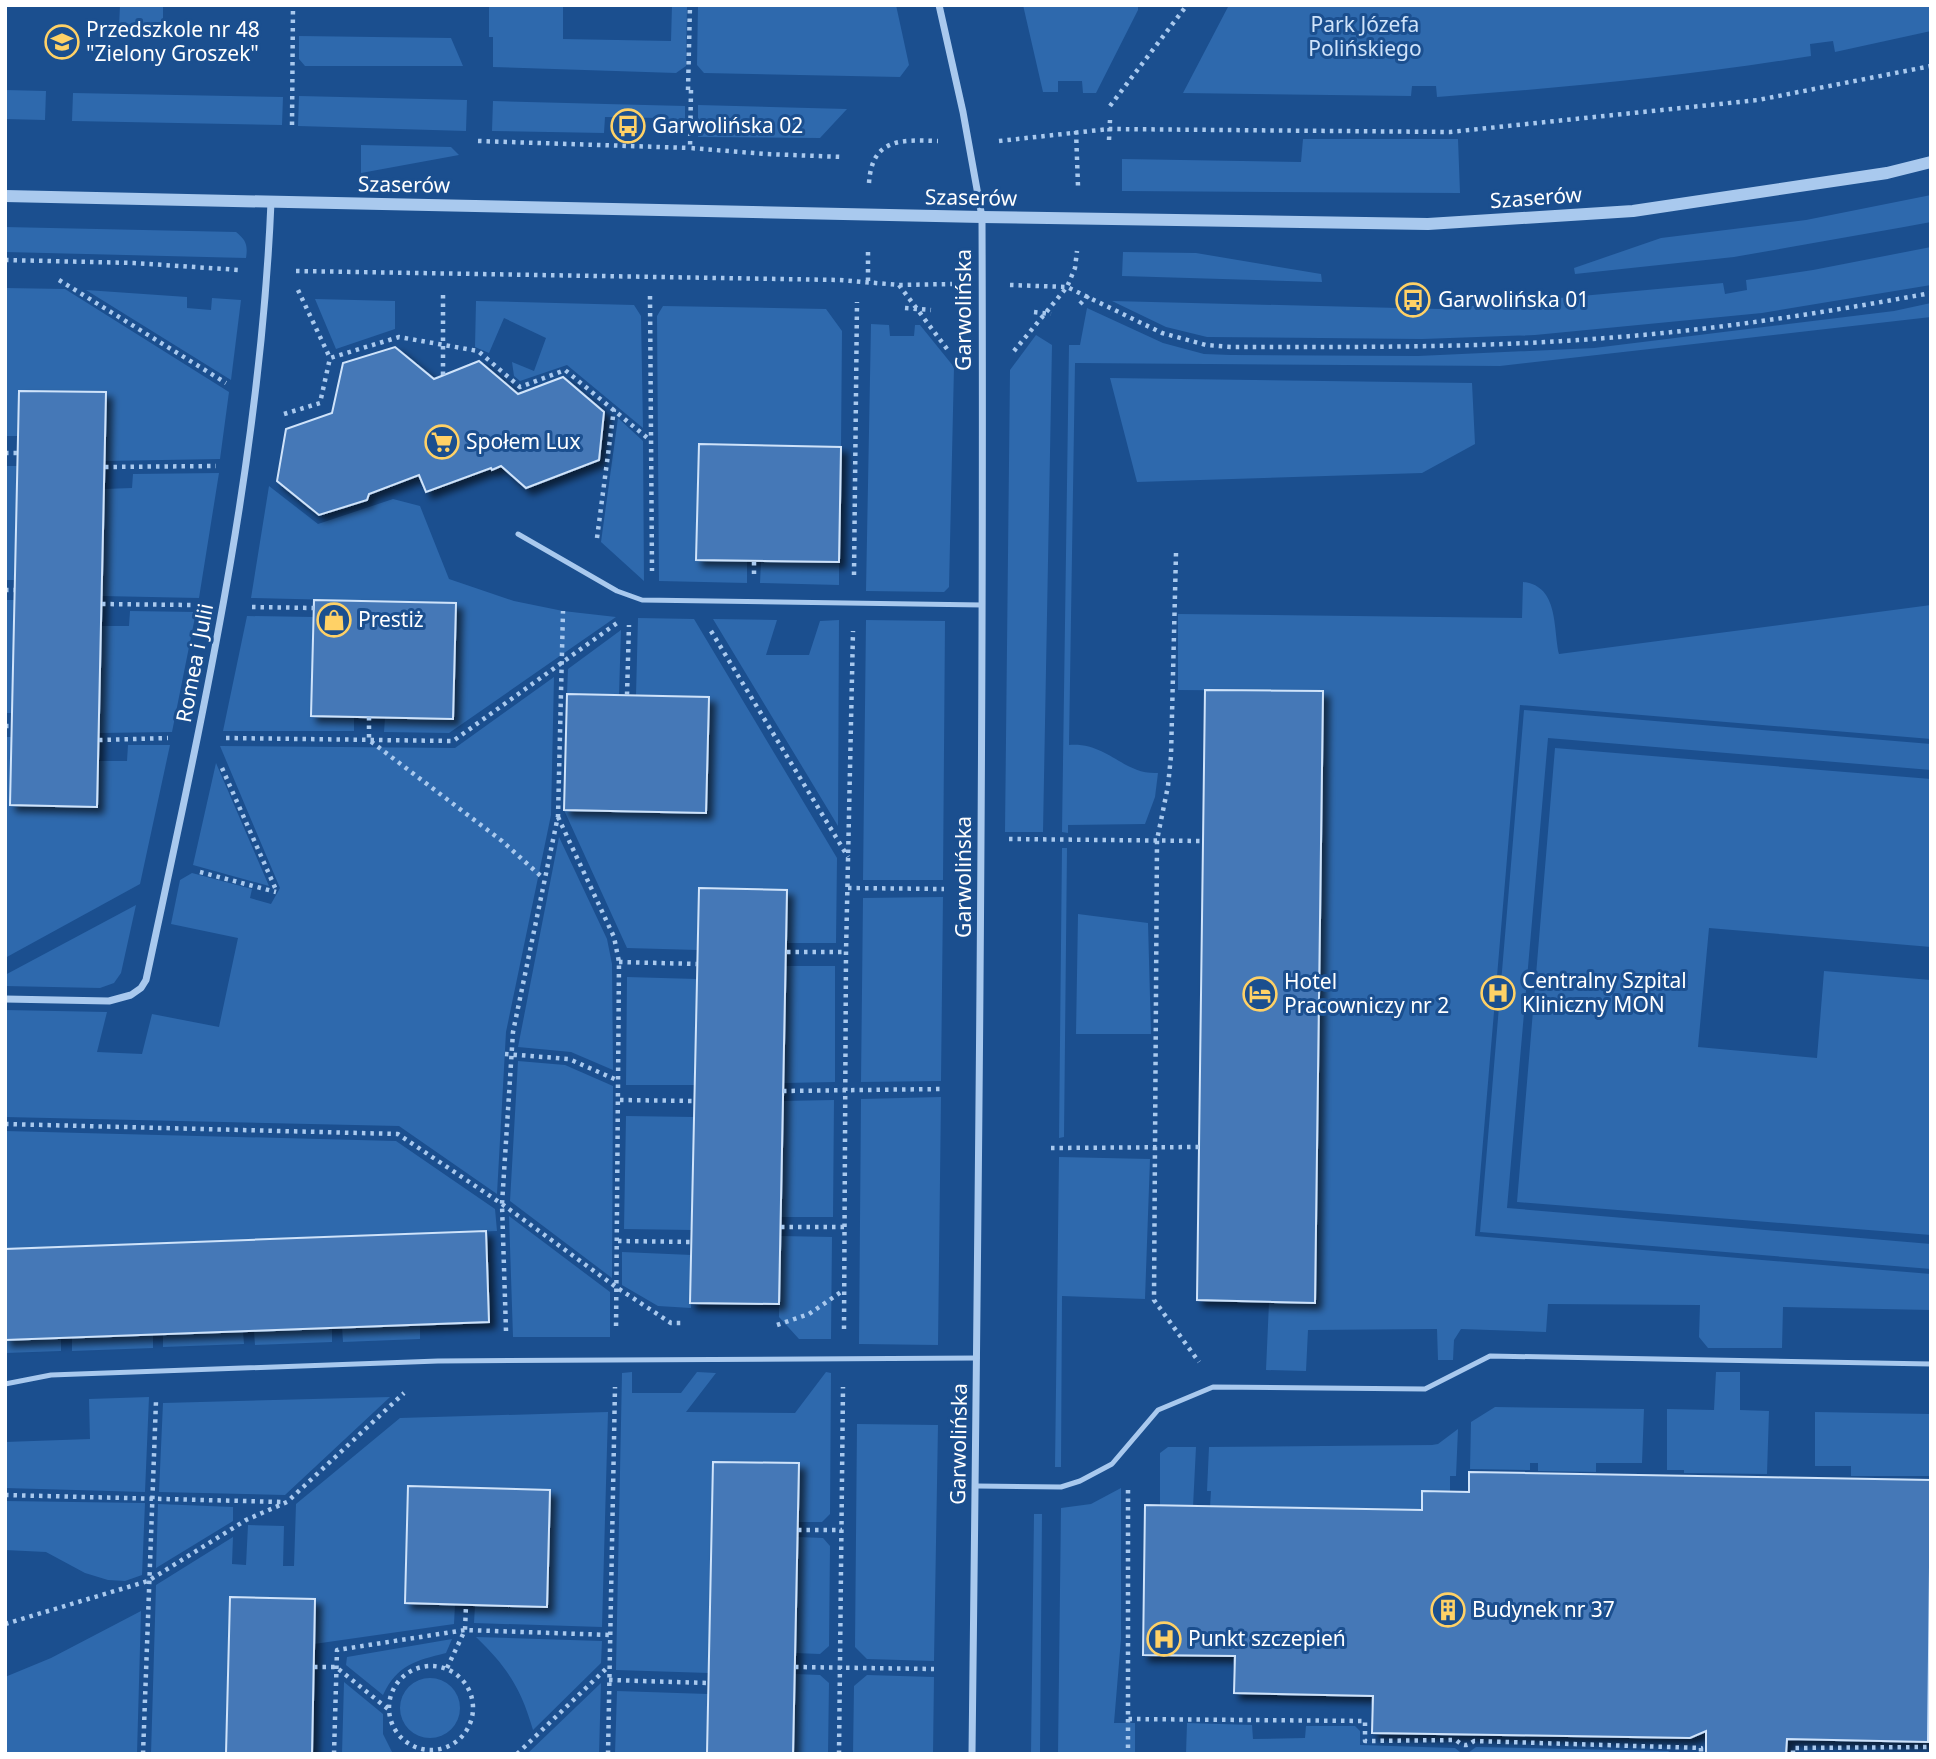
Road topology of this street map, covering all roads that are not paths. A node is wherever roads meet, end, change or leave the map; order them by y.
1 (939, 5) edge
2 (1931, 162) edge
3 (5, 196) edge
4 (271, 202) junction
5 (982, 217) junction
6 (518, 534) dead end
7 (982, 605) junction
8 (5, 999) edge
9 (978, 1358) junction
10 (1931, 1364) edge
11 (5, 1384) edge
12 (977, 1486) junction
13 (972, 1754) edge

1 - 5 street, Garwolińska
2 - 5 street, Szaserów
3 - 4 street, Szaserów
4 - 5 street, Szaserów
4 - 8 street, Romea i Julii
5 - 7 street, Garwolińska
6 - 7 lane
7 - 9 street, Garwolińska
9 - 11 lane
9 - 12 street, Garwolińska
10 - 12 lane
12 - 13 street, Garwolińska

